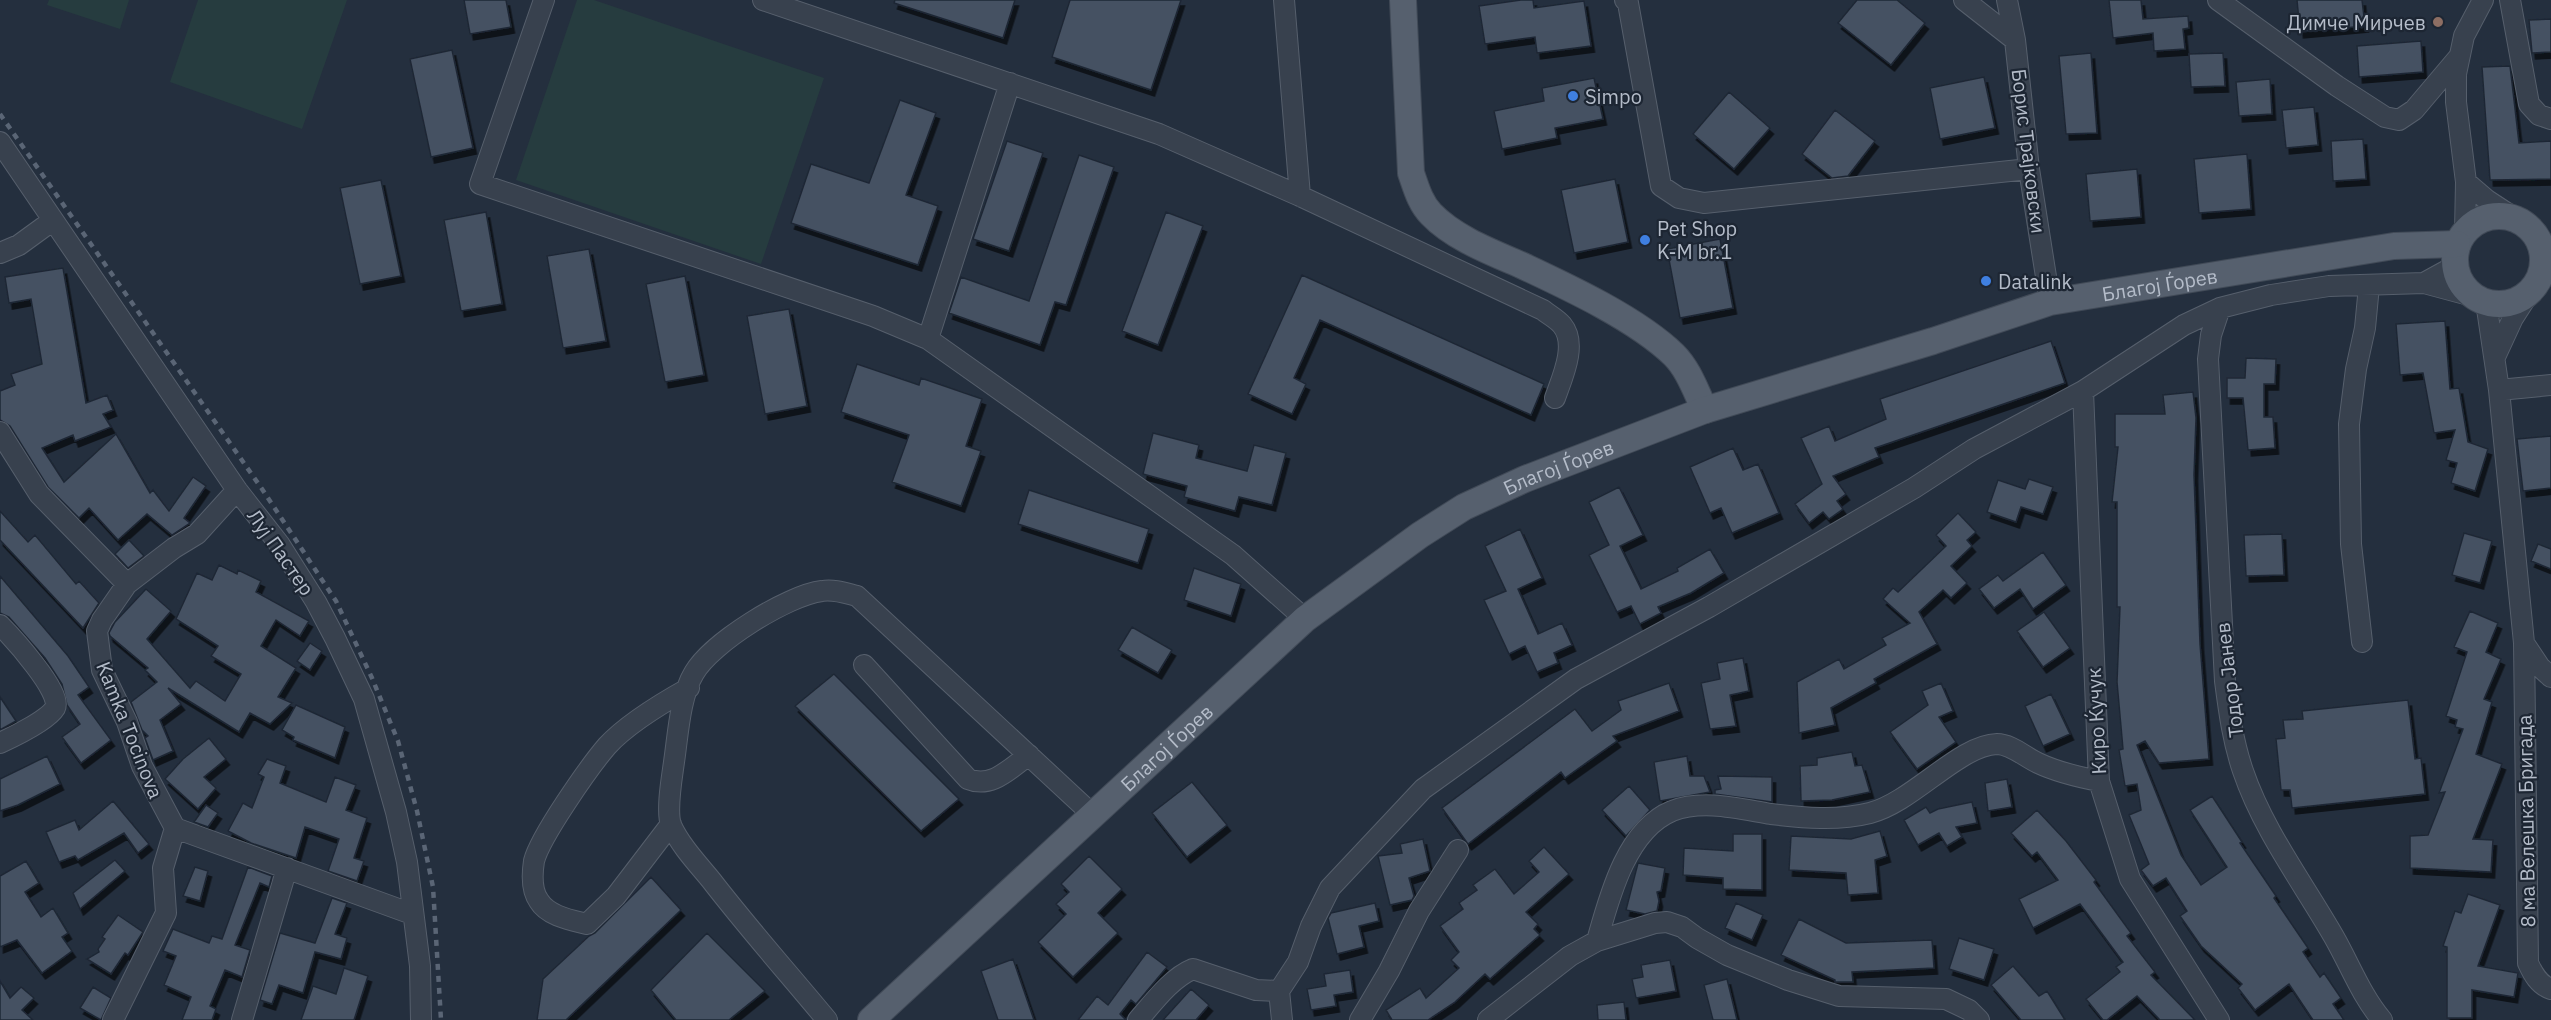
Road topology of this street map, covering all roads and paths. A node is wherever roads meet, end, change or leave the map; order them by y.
1 (544, 0) edge
2 (763, 0) edge
3 (1284, 0) edge
4 (1403, 0) edge
5 (1964, 0) edge
6 (2007, 0) edge
7 (2218, 0) edge
8 (2483, 0) edge
9 (2510, 0) edge
10 (1627, 1) edge
11 (2015, 40) junction
12 (2458, 58) junction
13 (1011, 83) junction
14 (2551, 119) edge
15 (0, 142) edge
16 (2029, 169) junction
17 (2466, 182) junction
18 (1300, 196) junction
19 (2516, 219) junction
20 (52, 221) junction
21 (2459, 247) junction
22 (0, 253) edge
23 (2547, 255) edge
24 (2424, 283) junction
25 (2368, 286) junction
26 (2531, 290) junction
27 (2481, 300) junction
28 (2050, 302) junction
29 (2220, 308) junction
30 (928, 339) junction
31 (2495, 357) junction
32 (2551, 385) edge
33 (2499, 390) junction
34 (2083, 391) junction
35 (1555, 398) dead end
36 (1705, 410) junction
37 (0, 432) edge
38 (237, 490) junction
39 (127, 584) junction
40 (1305, 619) junction
41 (0, 625) edge
42 (2523, 633) junction
43 (2362, 642) dead end
44 (864, 665) dead end
45 (2551, 677) edge
46 (689, 688) junction
47 (0, 743) edge
48 (1029, 755) junction
49 (2098, 782) junction
50 (1093, 815) junction
51 (671, 824) junction
52 (175, 828) junction
53 (1458, 850) dead end
54 (287, 868) junction
55 (412, 914) junction
56 (1597, 941) junction
57 (2551, 989) edge
58 (1279, 992) junction
59 (2368, 1012) edge
60 (113, 1020) edge
61 (242, 1020) edge
62 (421, 1020) edge
63 (827, 1020) edge
64 (871, 1020) edge
65 (1138, 1020) edge
66 (1282, 1020) edge
67 (1360, 1020) edge
68 (1488, 1020) edge
69 (1979, 1020) edge
70 (2219, 1020) edge
71 (2382, 1020) edge

1 - 30 street
2 - 13 street
3 - 18 street
4 - 36 main road
5 - 11 street
6 - 11 street, Борис Трајковски
7 - 12 street
8 - 12 street
9 - 14 street
10 - 16 street
11 - 16 street, Борис Трајковски
12 - 17 street
13 - 18 street
13 - 30 street
15 - 20 street, Луј Пастер
16 - 28 street, Борис Трајковски
17 - 19 street
17 - 21 street
18 - 35 street
19 - 21 main road
19 - 23 main road
20 - 22 street
20 - 38 street, Луј Пастер
21 - 24 street
21 - 27 main road
21 - 28 main road, Благој Ѓорев
23 - 26 main road
24 - 25 street, Благој Ѓорев
24 - 27 street, Благој Ѓорев
25 - 29 street, Благој Ѓорев
25 - 43 street
26 - 27 main road
26 - 31 street
27 - 31 street, 8 ма Велешка Бригада
28 - 36 main road, Благој Ѓорев
29 - 34 street, Благој Ѓорев
29 - 59 street, Тодор Јанев
30 - 40 street
31 - 33 street, 8 ма Велешка Бригада
32 - 33 street
33 - 42 street, 8 ма Велешка Бригада
34 - 49 street, Киро Ќучук
34 - 58 street, Благој Ѓорев
36 - 40 main road, Благој Ѓорев
37 - 39 street
38 - 39 street, Kamka Tocinova
38 - 55 street, Луј Пастер
39 - 52 street, Kamka Tocinova
40 - 50 main road, Благој Ѓорев
41 - 47 street
42 - 45 street
42 - 57 street, 8 ма Велешка Бригада
44 - 48 street
46 - 48 street
46 - 51 street
46 - 51 street
48 - 50 street
49 - 56 street
49 - 70 street, Киро Ќучук
50 - 64 main road, Благој Ѓорев
51 - 63 street
52 - 54 street
52 - 60 street
53 - 67 street
54 - 55 street
54 - 61 street
55 - 62 street, Луј Пастер
56 - 68 street
56 - 69 street
58 - 65 street
58 - 66 street
59 - 71 street, Тодор Јанев

